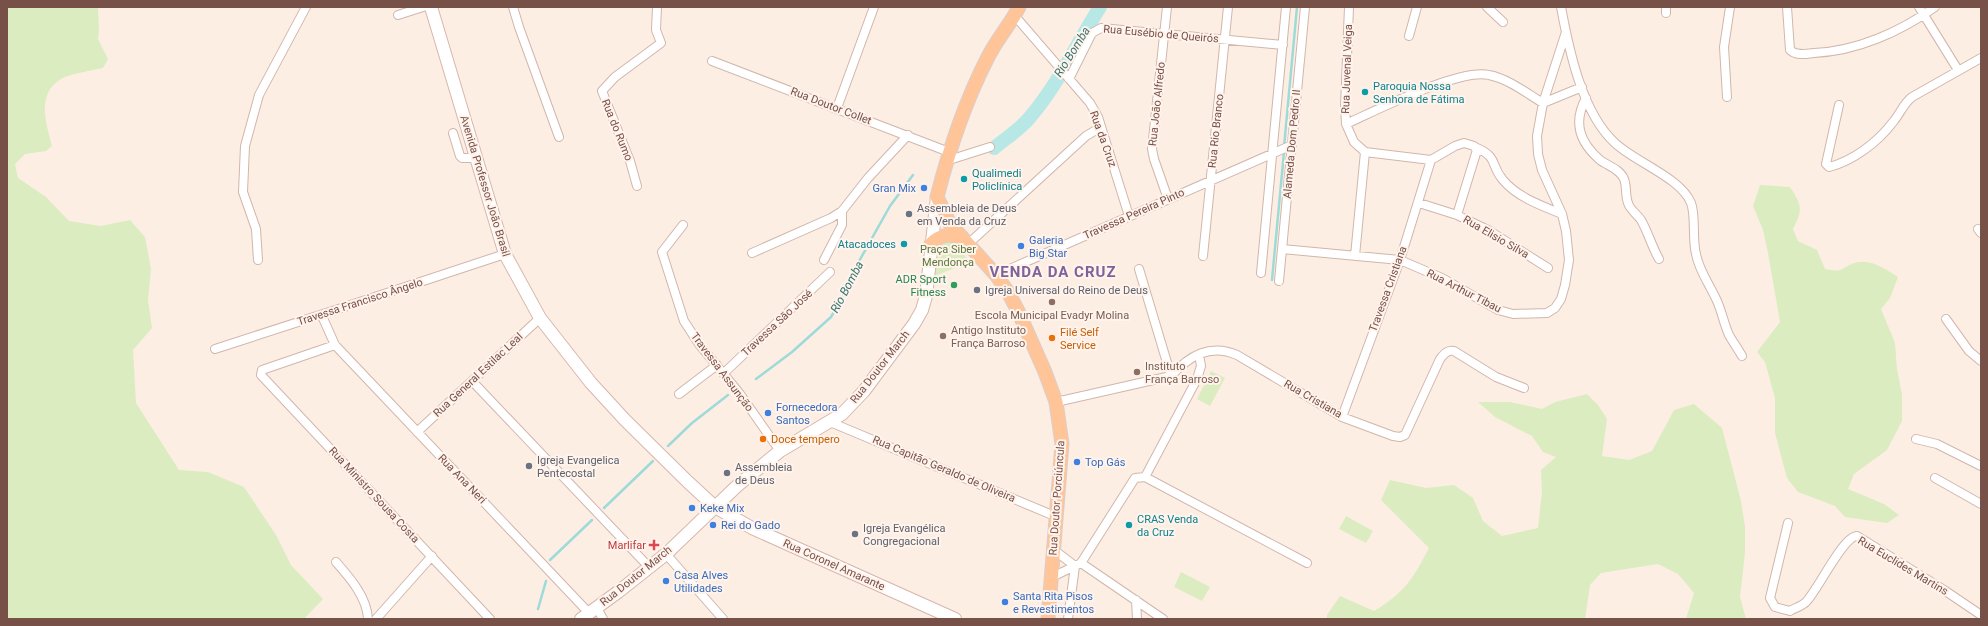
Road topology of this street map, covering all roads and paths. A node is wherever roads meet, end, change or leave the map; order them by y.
1 (306, 7) edge
2 (423, 7) edge
3 (431, 7) edge
4 (513, 7) edge
5 (656, 7) edge
6 (874, 7) edge
7 (1167, 7) edge
8 (1228, 7) edge
9 (1286, 7) edge
10 (1304, 7) edge
11 (1349, 7) edge
12 (1417, 7) edge
13 (1488, 7) edge
14 (1560, 7) edge
15 (1730, 7) edge
16 (1787, 7) edge
17 (1919, 7) edge
18 (1935, 7) edge
19 (1017, 11) edge
20 (398, 15) dead end
21 (1923, 15) junction
22 (1503, 22) dead end
23 (1566, 32) junction
24 (1164, 34) junction
25 (1409, 36) dead end
26 (1224, 39) junction
27 (1283, 44) junction
28 (1981, 58) edge
29 (712, 61) dead end
30 (1958, 70) junction
31 (1064, 72) junction
32 (1582, 87) junction
33 (1727, 97) dead end
34 (1586, 98) junction
35 (1543, 103) junction
36 (1839, 105) dead end
37 (836, 108) junction
38 (1346, 124) junction
39 (1101, 127) junction
40 (453, 133) dead end
41 (908, 135) junction
42 (559, 137) dead end
43 (1290, 146) junction
44 (990, 147) dead end
45 (1477, 148) junction
46 (1276, 151) junction
47 (1365, 152) junction
48 (947, 156) junction
49 (475, 158) junction
50 (1431, 160) junction
51 (1211, 180) junction
52 (636, 186) dead end
53 (937, 197) junction
54 (1168, 199) junction
55 (1419, 203) junction
56 (842, 210) junction
57 (1562, 214) junction
58 (1457, 215) junction
59 (1129, 216) junction
60 (683, 224) dead end
61 (964, 242) junction
62 (931, 244) junction
63 (1282, 249) junction
64 (752, 253) dead end
65 (505, 254) junction
66 (1203, 256) dead end
67 (1356, 256) junction
68 (1659, 259) dead end
69 (258, 260) dead end
70 (824, 260) dead end
71 (1400, 260) junction
72 (1548, 268) dead end
73 (1139, 269) dead end
74 (830, 272) dead end
75 (1261, 273) dead end
76 (996, 275) junction
77 (1279, 281) dead end
78 (322, 316) junction
79 (540, 318) junction
80 (1946, 319) dead end
81 (335, 345) junction
82 (215, 349) dead end
83 (1742, 356) dead end
84 (1200, 360) dead end
85 (1981, 361) edge
86 (717, 365) junction
87 (724, 373) junction
88 (1171, 376) junction
89 (472, 381) junction
90 (1524, 388) dead end
91 (679, 394) dead end
92 (1056, 402) junction
93 (1342, 417) junction
94 (830, 422) junction
95 (417, 432) junction
96 (1916, 439) dead end
97 (780, 451) junction
98 (1981, 466) edge
99 (1145, 477) junction
100 (1935, 478) dead end
101 (1981, 504) edge
102 (715, 507) junction
103 (1057, 517) junction
104 (1788, 523) dead end
105 (1054, 550) junction
106 (666, 554) junction
107 (432, 556) junction
108 (336, 562) dead end
109 (1307, 563) dead end
110 (1078, 564) junction
111 (649, 567) junction
112 (1052, 577) junction
113 (1136, 600) junction
114 (589, 613) edge
115 (1981, 615) edge
116 (368, 619) edge
117 (376, 619) edge
118 (490, 619) edge
119 (603, 619) edge
120 (723, 619) edge
121 (955, 619) edge
122 (1048, 619) edge
123 (1068, 619) edge
124 (1138, 619) edge
125 (1163, 619) edge

1 - 69 street
2 - 20 street
3 - 49 main road, Avenida Professor João Brasil
4 - 42 street
5 - 52 street, Rua do Rumo
6 - 37 street
7 - 24 street, Rua João Alfredo
8 - 26 street, Rua Rio Branco
9 - 27 street, Alameda Dom Pedro II
10 - 43 street, Alameda Dom Pedro II
11 - 38 street, Rua Juvenal Veiga
12 - 25 street
13 - 22 street
14 - 23 street
15 - 33 street
16 - 21 street
17 - 21 street
18 - 21 street
19 - 31 street, Rua da Cruz
19 - 48 main road, Rua Doutor March
21 - 30 street
23 - 32 street
23 - 35 street, Rua Arthur Tibau
24 - 26 street, Rua Eusébio de Queirós
24 - 31 street, Rua Eusébio de Queirós
24 - 54 street, Rua João Alfredo
26 - 27 street, Rua Eusébio de Queirós
26 - 51 street, Rua Rio Branco
27 - 46 street, Alameda Dom Pedro II
28 - 30 street
29 - 37 street, Rua Doutor Collet
30 - 36 street
31 - 39 street, Rua da Cruz
32 - 34 street
32 - 35 street
34 - 68 street
34 - 83 street
35 - 38 street
35 - 57 street, Rua Arthur Tibau
37 - 41 street, Rua Doutor Collet
38 - 47 street, Rua Juvenal Veiga
39 - 59 street, Rua da Cruz
39 - 61 street
40 - 49 street
41 - 48 street, Rua Doutor Collet
41 - 56 street
43 - 46 street
43 - 63 street, Alameda Dom Pedro II
44 - 48 street
45 - 50 street
45 - 57 street
45 - 58 street
46 - 51 street, Travessa Pereira Pinto
46 - 75 street, Alameda Dom Pedro II
47 - 50 street
47 - 67 street
48 - 53 main road, Rua Doutor March
49 - 65 main road, Avenida Professor João Brasil
50 - 55 street, Travessa Cristiana
51 - 54 street, Travessa Pereira Pinto
51 - 66 street, Rua Rio Branco
53 - 61 main road, Rua Doutor Porciúncula
53 - 62 main road, Rua Doutor March
54 - 59 street, Travessa Pereira Pinto
55 - 58 street, Rua Elisio Silva
55 - 71 street, Travessa Cristiana
56 - 64 street
56 - 70 street
57 - 71 street, Rua Arthur Tibau
58 - 72 street, Rua Elisio Silva
59 - 76 street, Travessa Pereira Pinto
60 - 86 street, Travessa Assunção
61 - 62 main road
61 - 76 main road, Rua Doutor Porciúncula
62 - 94 main road, Rua Doutor March
63 - 67 street, Rua Arthur Tibau
63 - 77 street, Alameda Dom Pedro II
65 - 78 street, Travessa Francisco Ângelo
65 - 79 main road, Avenida Professor João Brasil
67 - 71 street, Rua Arthur Tibau
71 - 93 street, Travessa Cristiana
73 - 88 street
74 - 87 street, Travessa São José
76 - 92 main road, Rua Doutor Porciúncula
78 - 81 street, Rua Ana Neri
78 - 82 street, Travessa Francisco Ângelo
79 - 89 street, Rua General Estilac Leal
79 - 102 main road, Avenida Professor João Brasil
80 - 85 street
81 - 95 street, Rua Ana Neri
81 - 107 street, Rua Ministro Sousa Costa
84 - 99 street
86 - 87 street, Travessa Assunção
86 - 91 street
87 - 97 street, Travessa Assunção
88 - 92 street
88 - 93 street, Rua Cristiana
89 - 95 street, Rua General Estilac Leal
89 - 111 street
90 - 93 street, Rua Cristiana
92 - 103 main road, Rua Doutor Porciúncula
94 - 97 main road, Rua Doutor March
94 - 103 street, Rua Capitão Geraldo de Oliveira
95 - 114 street, Rua Ana Neri
96 - 98 street
97 - 102 main road, Rua Doutor March
99 - 109 street
99 - 110 street
100 - 101 street
102 - 106 main road, Rua Doutor March
102 - 121 main road, Rua Coronel Amarante
103 - 105 main road, Rua Doutor Porciúncula
104 - 115 street, Rua Euclides Martins
105 - 110 street
105 - 112 main road, Rua Doutor Porciúncula
106 - 111 main road, Rua Doutor March
106 - 120 street
107 - 117 street
107 - 118 street, Rua Ministro Sousa Costa
108 - 116 street
110 - 112 street
110 - 113 street
110 - 123 street
111 - 114 main road, Rua Doutor March
112 - 122 main road, Rua Doutor Porciúncula
113 - 124 street
113 - 125 street
114 - 119 street, Rua Ana Neri

